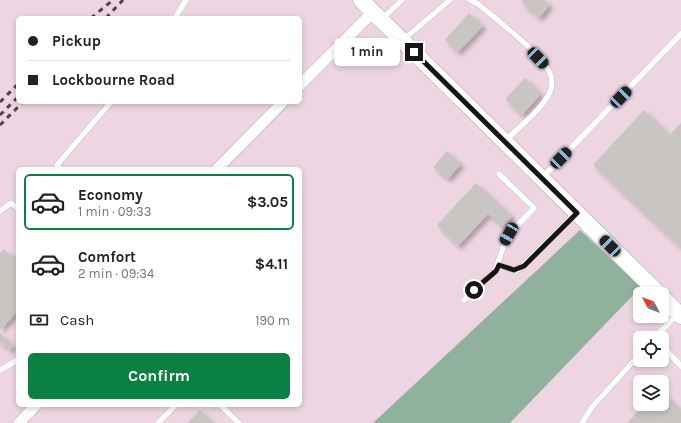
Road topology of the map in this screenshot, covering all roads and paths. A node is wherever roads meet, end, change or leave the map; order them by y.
1 (186, 0) edge
2 (361, 0) edge
3 (402, 0) edge
4 (450, 0) edge
5 (470, 0) edge
6 (176, 16) edge
7 (377, 16) junction
8 (681, 34) edge
9 (402, 41) junction
10 (302, 83) edge
11 (110, 104) edge
12 (281, 104) edge
13 (504, 142) junction
14 (59, 167) edge
15 (219, 167) edge
16 (499, 174) dead end
17 (542, 178) junction
18 (16, 207) edge
19 (0, 211) edge
20 (577, 213) junction
21 (499, 265) junction
22 (652, 287) edge
23 (464, 300) dead end
24 (669, 304) edge
25 (680, 314) edge
26 (662, 331) edge
27 (669, 353) edge
28 (16, 361) edge
29 (633, 362) edge
30 (681, 366) edge
31 (0, 370) edge
32 (34, 407) edge
33 (174, 407) edge
34 (222, 407) edge
35 (19, 423) edge
36 (158, 423) edge
37 (239, 423) edge
38 (582, 423) edge

1 - 6 lane
2 - 7 main road
3 - 7 lane
4 - 9 lane
5 - 13 lane
7 - 9 main road
7 - 10 street
8 - 17 lane
9 - 13 main road
11 - 14 lane
12 - 15 street
13 - 17 main road
16 - 21 lane
17 - 20 main road
18 - 19 lane
20 - 21 lane
20 - 22 main road
21 - 23 lane
24 - 25 main road
25 - 26 lane
27 - 30 lane
28 - 31 lane
29 - 38 lane
32 - 35 street
33 - 36 lane
34 - 37 lane

